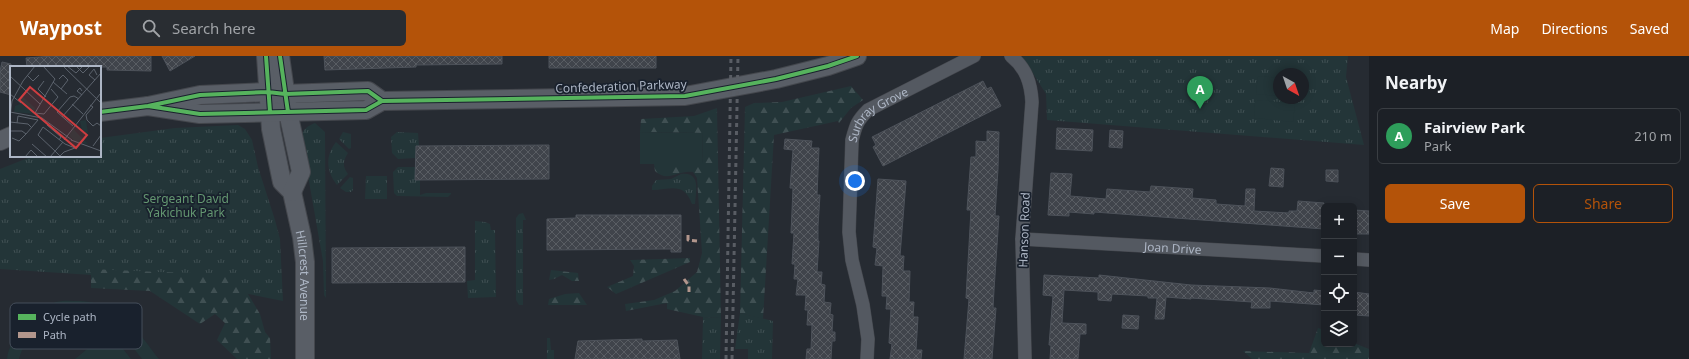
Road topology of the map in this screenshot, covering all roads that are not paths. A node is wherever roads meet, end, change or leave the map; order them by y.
1 (266, 56) edge
2 (280, 56) edge
3 (857, 56) edge
4 (974, 56) edge
5 (1011, 56) edge
6 (277, 93) junction
7 (382, 101) junction
8 (148, 106) junction
9 (101, 112) edge
10 (270, 112) junction
11 (288, 112) junction
12 (10, 136) edge
13 (0, 141) edge
14 (292, 192) junction
15 (1022, 239) junction
16 (1321, 256) edge
17 (1357, 259) edge
18 (1369, 260) edge
19 (305, 359) edge
20 (867, 359) edge
21 (1024, 359) edge

1 - 6 street, Hillcrest Avenue
2 - 6 street, Hillcrest Avenue
3 - 7 street, Confederation Parkway
4 - 20 street, Surbray Grove
5 - 15 street, Hanson Road
6 - 7 street, Confederation Parkway
6 - 8 street, Confederation Parkway
6 - 10 street, Hillcrest Avenue
6 - 11 street, Hillcrest Avenue
7 - 11 street, Confederation Parkway
8 - 9 street, Confederation Parkway
8 - 10 street, Confederation Parkway
10 - 11 street, Confederation Parkway
10 - 14 street, Hillcrest Avenue
11 - 14 street, Hillcrest Avenue
12 - 13 street
14 - 19 street, Hillcrest Avenue
15 - 16 street, Joan Drive
15 - 21 street, Hanson Road
17 - 18 street

